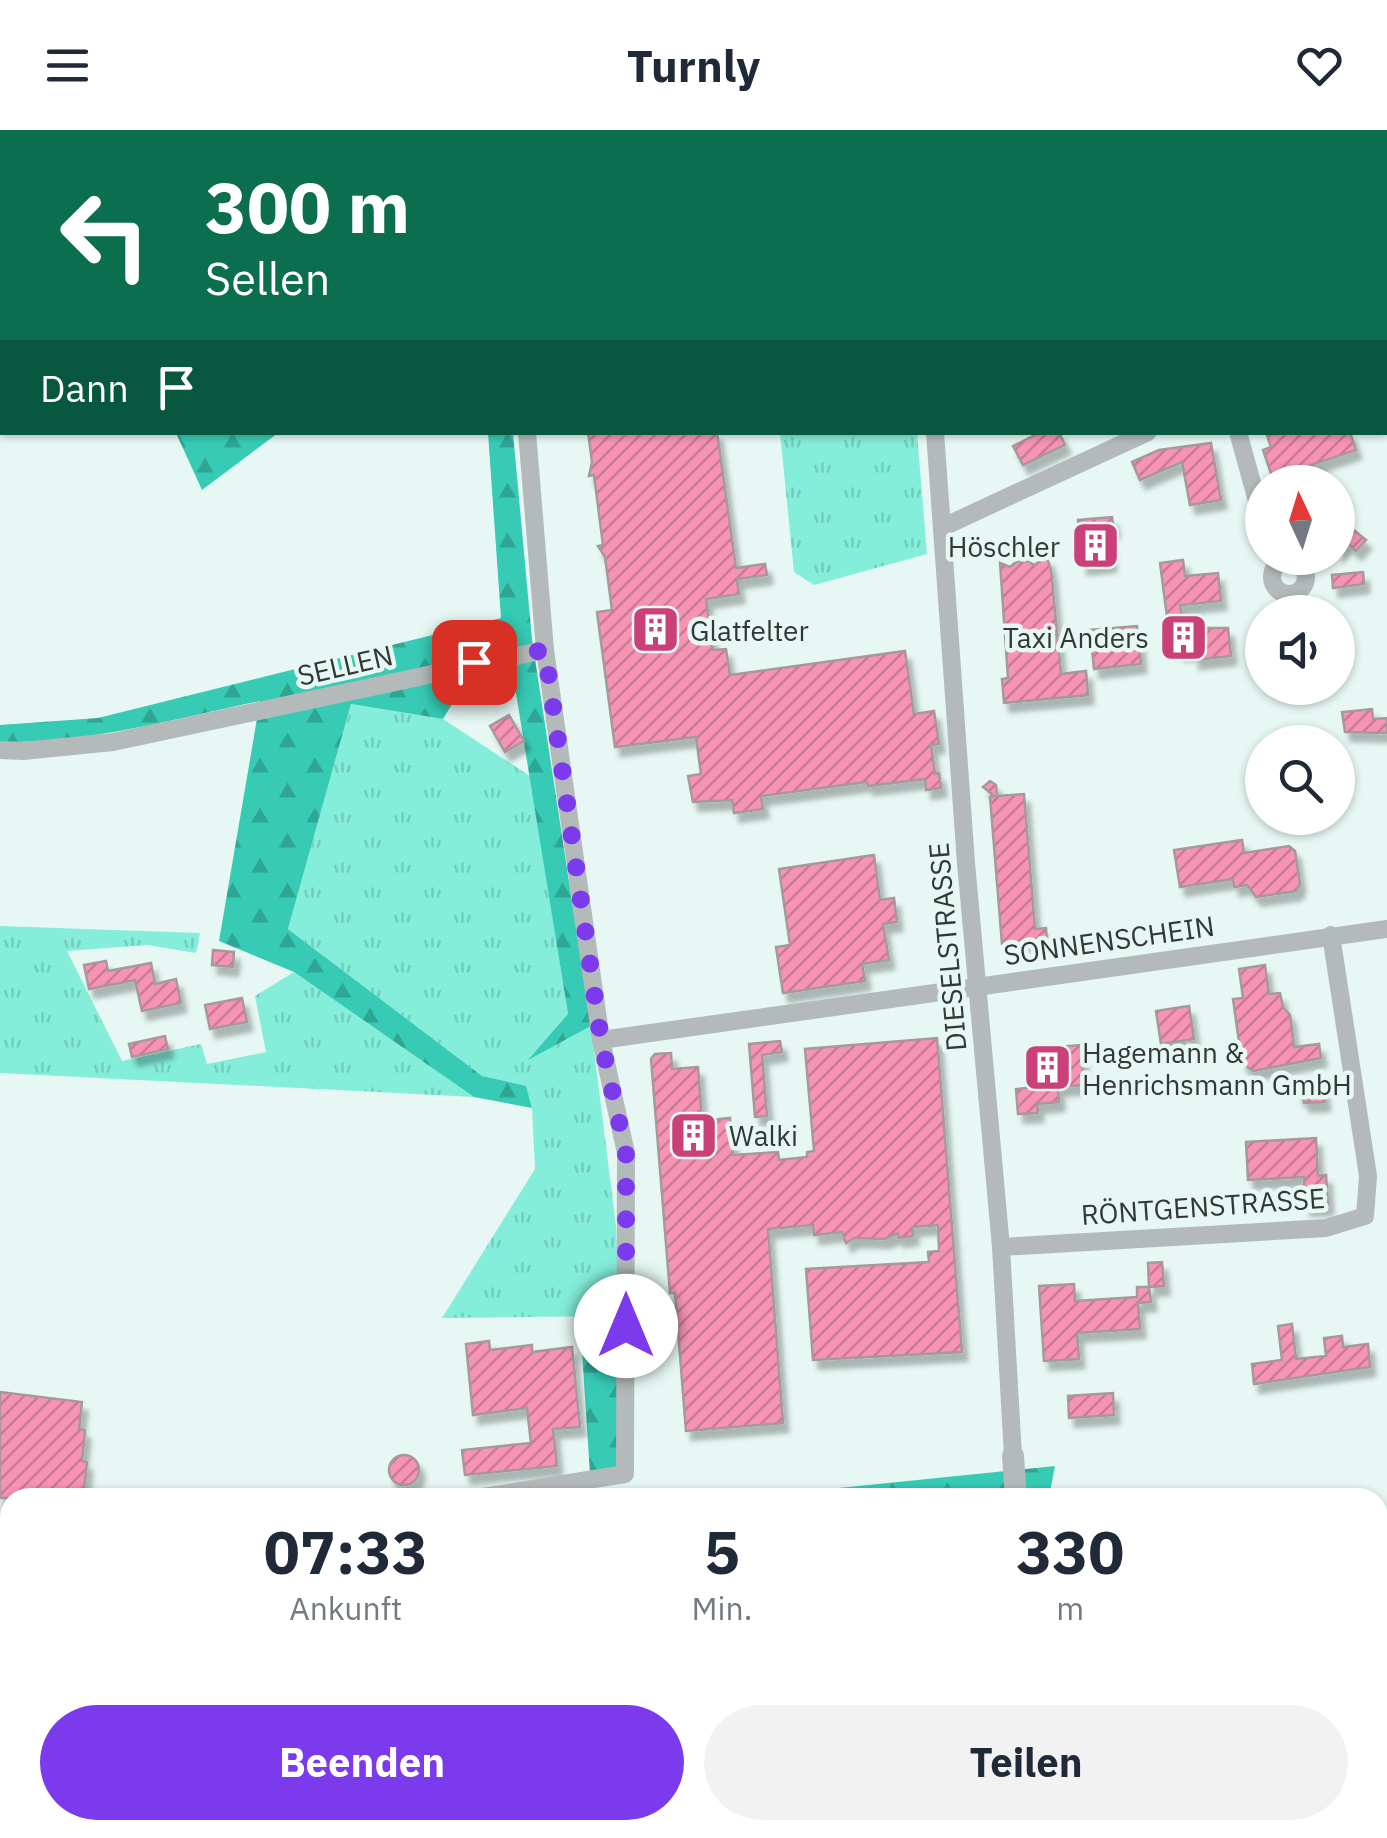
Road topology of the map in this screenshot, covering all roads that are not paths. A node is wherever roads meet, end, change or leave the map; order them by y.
1 (527, 435) edge
2 (935, 435) edge
3 (1142, 435) edge
4 (1239, 435) edge
5 (1247, 465) edge
6 (943, 527) junction
7 (545, 650) junction
8 (0, 750) edge
9 (1387, 929) edge
10 (1331, 935) junction
11 (980, 987) junction
12 (601, 1040) junction
13 (1001, 1247) junction
14 (1014, 1456) joint
15 (538, 1488) edge
16 (1016, 1488) edge

1 - 7 street
2 - 6 street, DIESELSTRASSE
3 - 6 street
4 - 5 street
6 - 11 street, DIESELSTRASSE
7 - 8 street, SELLEN
7 - 12 street
9 - 10 street, SONNENSCHEIN
10 - 11 street, SONNENSCHEIN
10 - 13 street, RÖNTGENSTRASSE
11 - 12 street, SONNENSCHEIN
11 - 13 street, DIESELSTRASSE
12 - 15 street
13 - 14 street, DIESELSTRASSE
14 - 16 street

